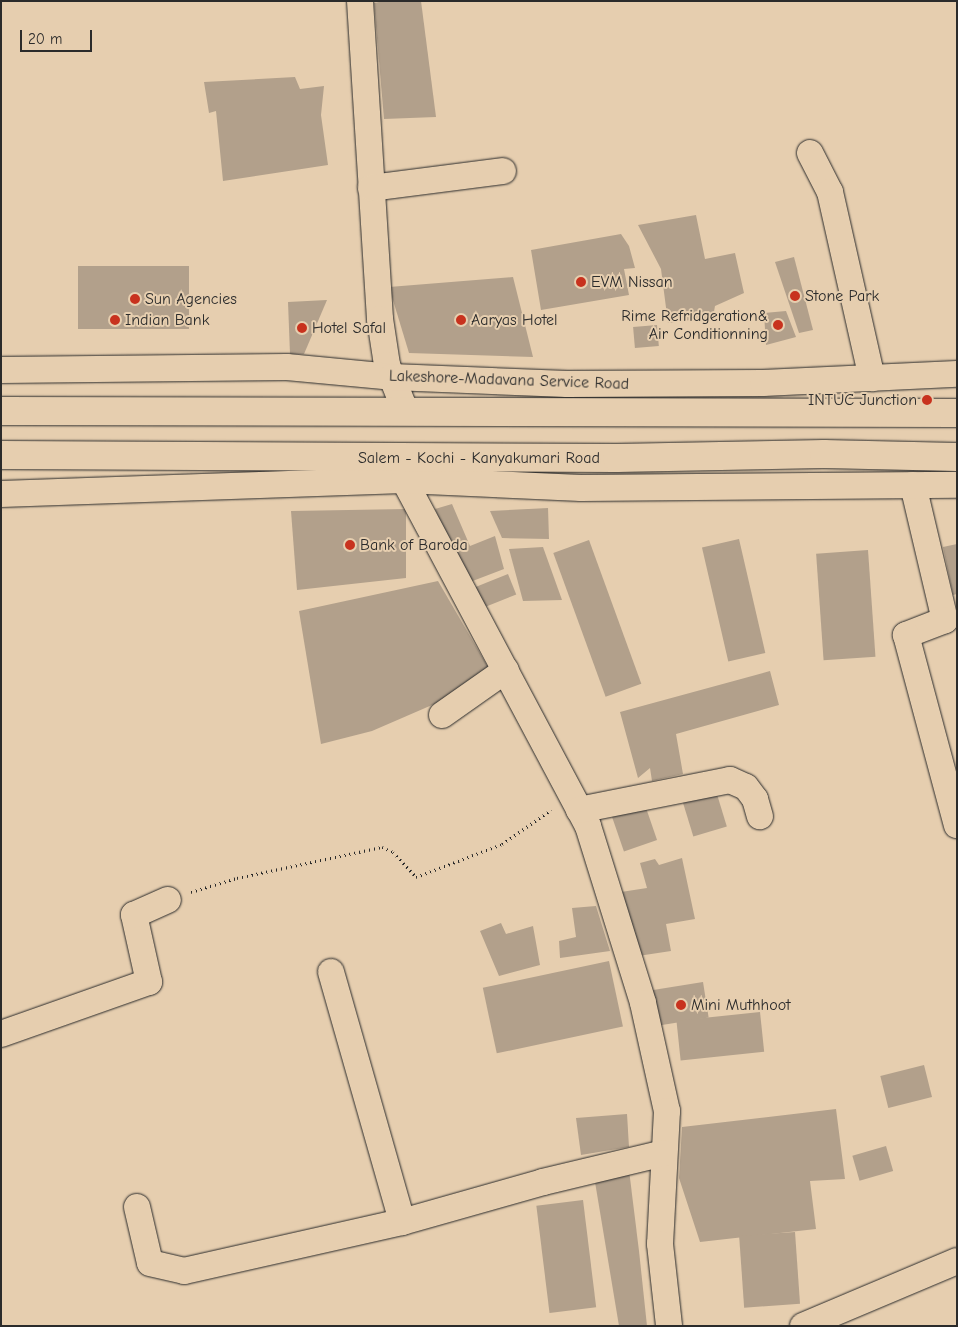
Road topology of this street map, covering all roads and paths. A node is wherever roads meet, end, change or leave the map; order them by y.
1 (360, 1) edge
2 (810, 153) dead end
3 (503, 171) dead end
4 (371, 188) junction
5 (1, 370) edge
6 (957, 374) edge
7 (392, 377) junction
8 (872, 378) junction
9 (405, 410) junction
10 (1, 411) edge
11 (957, 413) edge
12 (1, 455) edge
13 (957, 457) edge
14 (404, 480) junction
15 (913, 485) junction
16 (957, 485) edge
17 (1, 494) edge
18 (506, 670) junction
19 (442, 715) dead end
20 (575, 803) junction
21 (760, 816) dead end
22 (957, 825) edge
23 (168, 900) joint
24 (331, 972) dead end
25 (1, 1034) edge
26 (664, 1153) junction
27 (137, 1207) dead end
28 (402, 1222) junction
29 (957, 1261) edge
30 (669, 1326) edge
31 (803, 1326) edge

1 - 4 street
2 - 8 street
3 - 4 street
4 - 7 street
5 - 7 street, Lakeshore-Madavana Service Road
6 - 8 street, Lakeshore-Madavana Service Road
7 - 8 street, Lakeshore-Madavana Service Road
7 - 9 street
9 - 10 highway
9 - 11 highway
12 - 13 highway, Salem - Kochi - Kanyakumari Road
14 - 15 street
14 - 17 street
14 - 18 street
15 - 16 street
15 - 22 street
18 - 19 street
18 - 20 street
20 - 21 street
20 - 23 path
20 - 26 street
23 - 25 street
24 - 28 street
26 - 28 street
26 - 30 street
27 - 28 street
29 - 31 street

